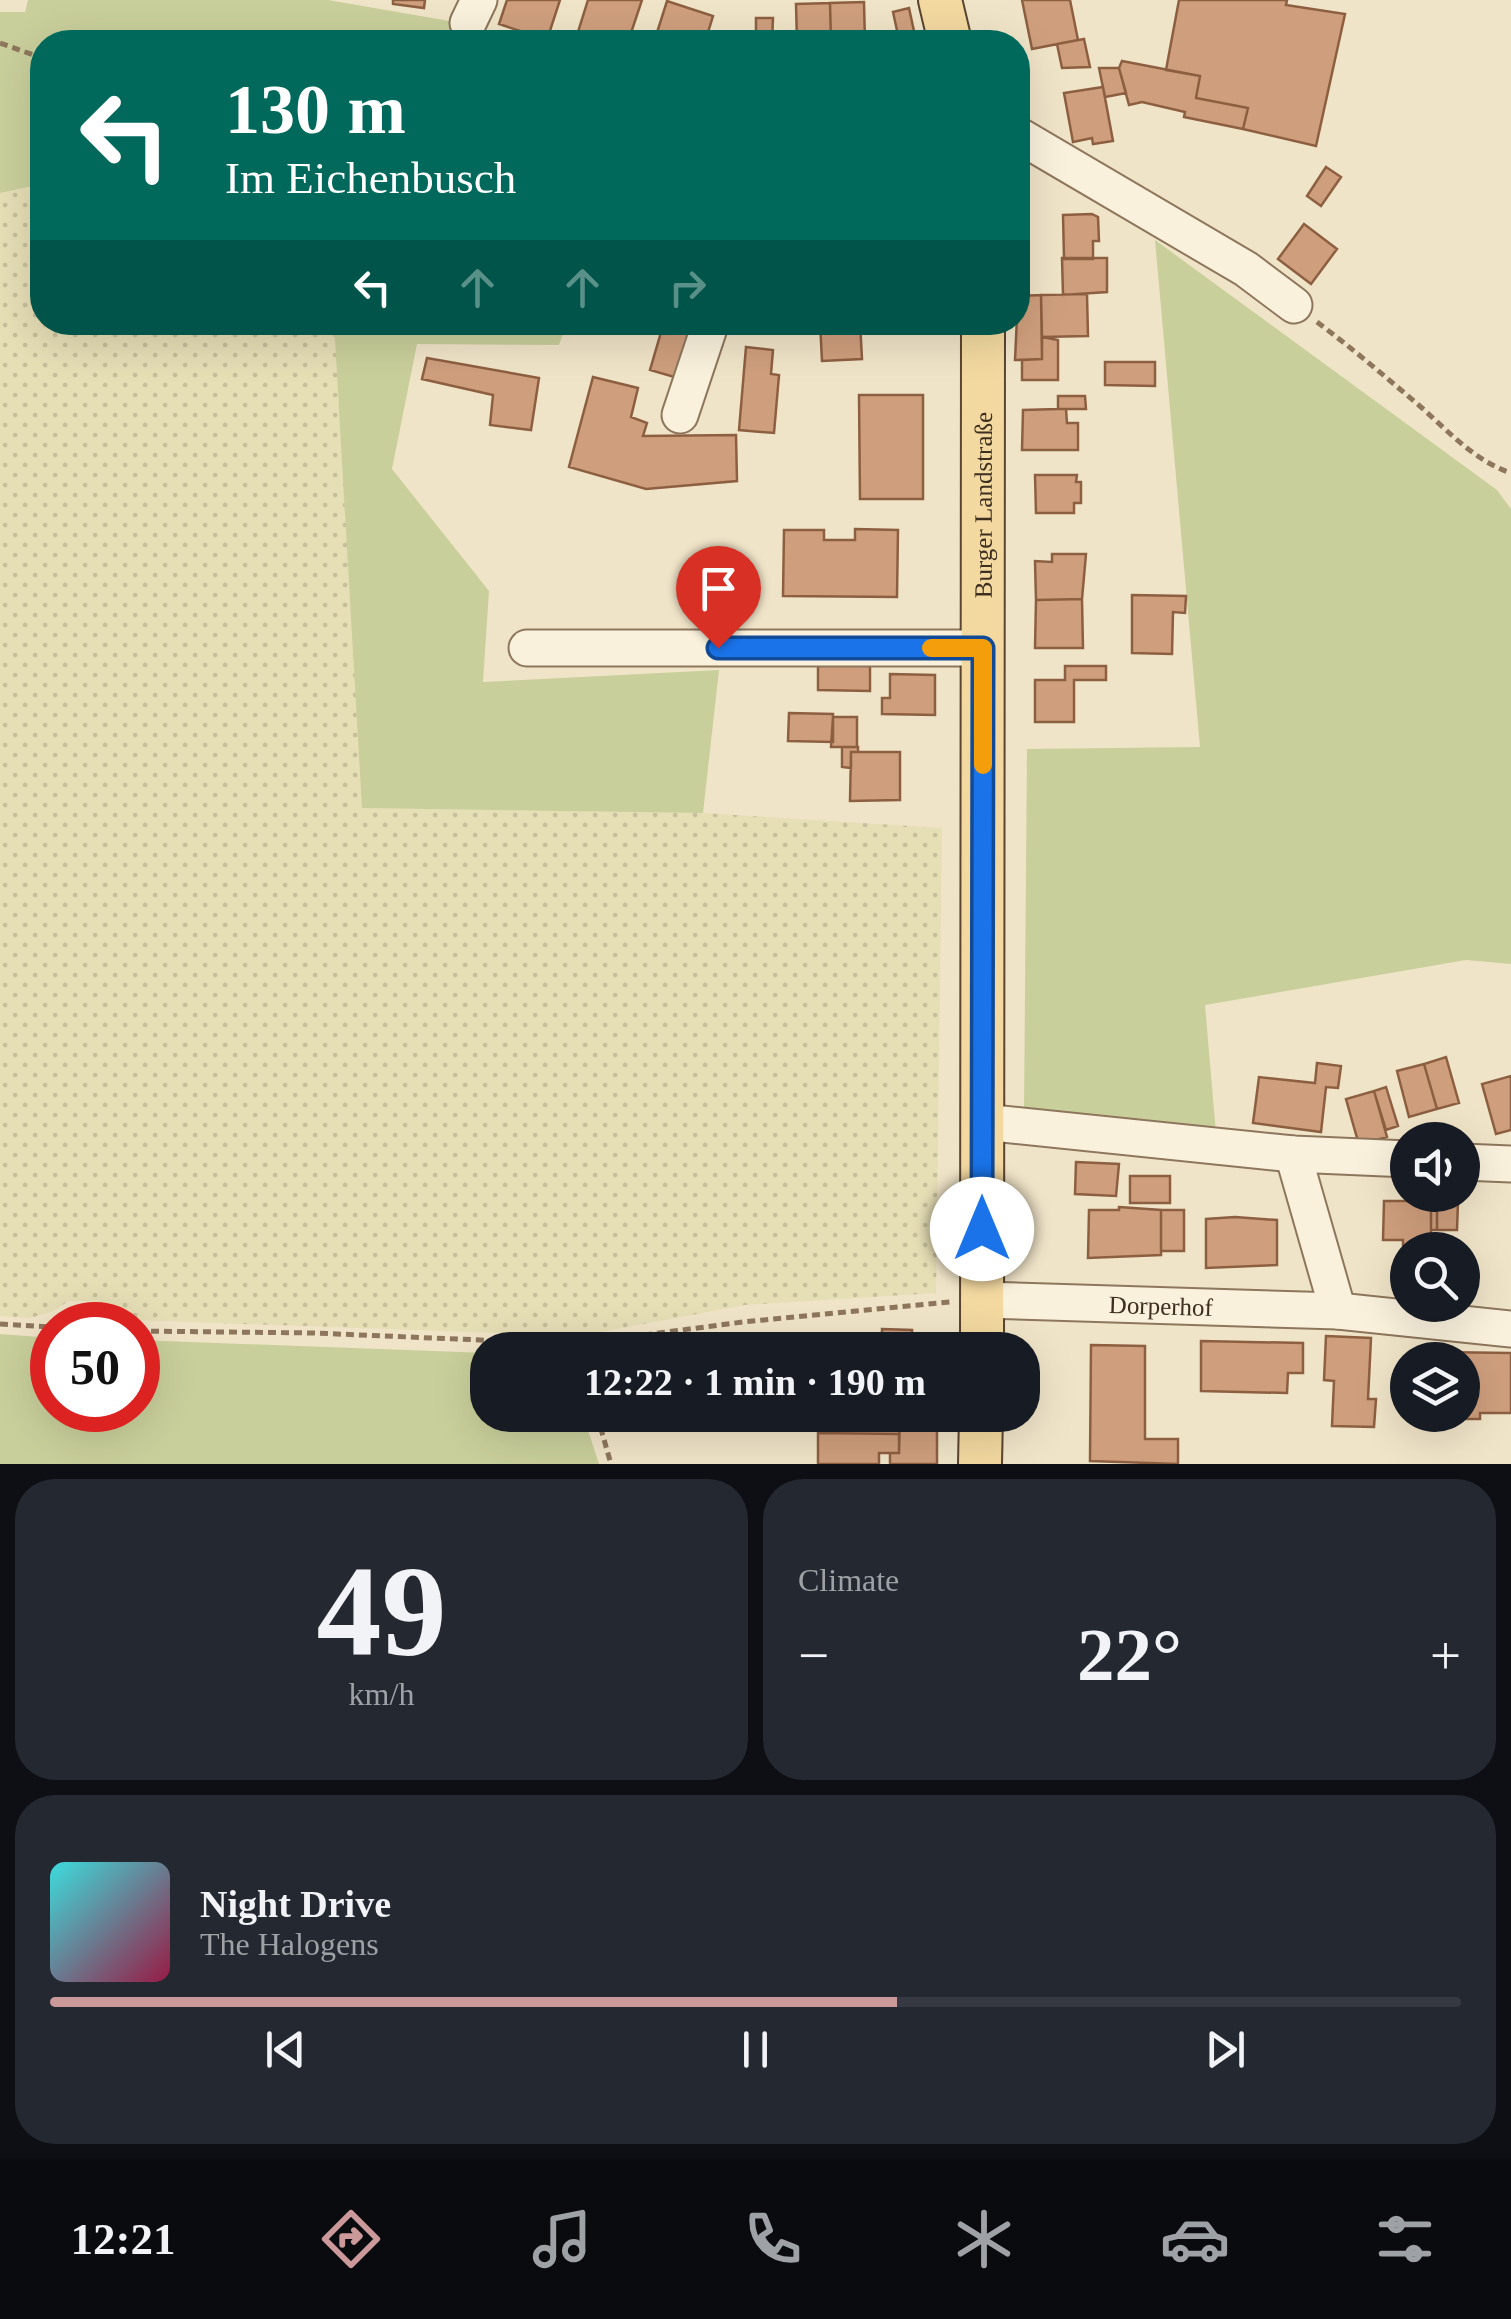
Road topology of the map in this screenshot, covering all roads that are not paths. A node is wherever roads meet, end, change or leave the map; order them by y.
1 (940, 0) edge
2 (947, 30) edge
3 (1030, 143) edge
4 (1294, 305) road end
5 (706, 335) edge
6 (982, 335) edge
7 (680, 414) dead end
8 (527, 648) dead end
9 (983, 648) junction
10 (983, 1122) junction
11 (1292, 1154) junction
12 (1390, 1158) edge
13 (1480, 1163) edge
14 (1511, 1164) edge
15 (982, 1300) junction
16 (1338, 1311) junction
17 (1511, 1329) edge
18 (982, 1332) edge
19 (981, 1432) edge
20 (980, 1464) edge

1 - 2 main road
3 - 4 street
5 - 7 street
6 - 9 main road, Burger Landstraße
8 - 9 street
9 - 10 main road, Burger Landstraße
10 - 11 street
10 - 15 main road, Burger Landstraße
11 - 12 street
11 - 16 street
13 - 14 street
15 - 16 street, Dorperhof
15 - 18 main road, Burger Landstraße
16 - 17 street, Dorperhof
19 - 20 main road

